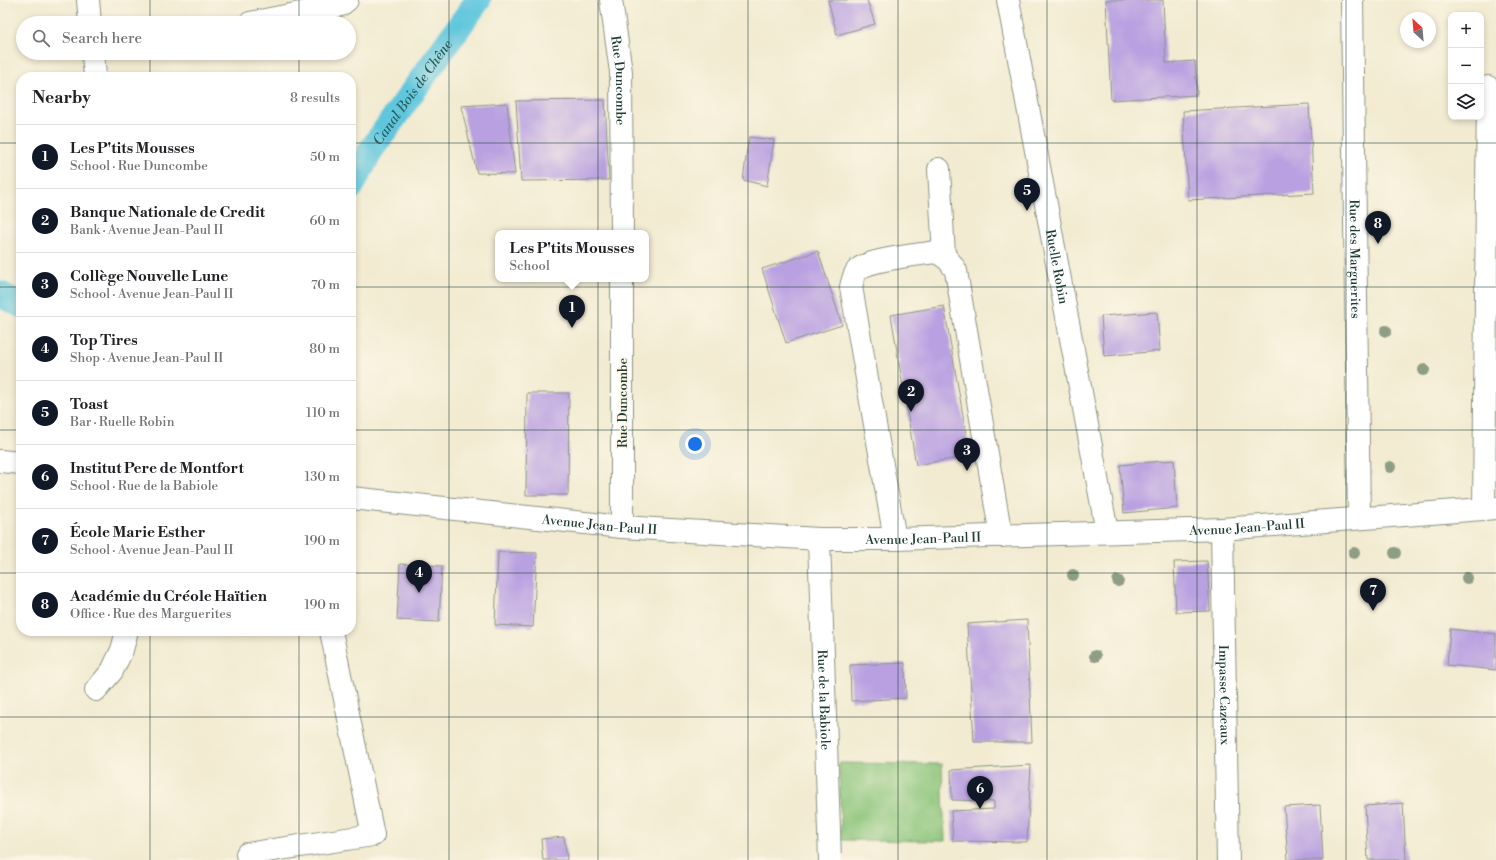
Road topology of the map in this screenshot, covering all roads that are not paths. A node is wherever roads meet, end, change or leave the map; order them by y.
1 (88, 0) edge
2 (347, 0) edge
3 (611, 0) edge
4 (1008, 0) edge
5 (1352, 0) edge
6 (89, 16) edge
7 (285, 16) edge
8 (94, 60) edge
9 (95, 72) edge
10 (1488, 87) dead end
11 (939, 169) dead end
12 (622, 230) edge
13 (944, 255) junction
14 (622, 282) edge
15 (0, 461) edge
16 (16, 463) edge
17 (356, 499) edge
18 (1490, 509) edge
19 (1359, 518) junction
20 (622, 527) junction
21 (1222, 529) junction
22 (1107, 532) junction
23 (1001, 536) junction
24 (819, 539) junction
25 (895, 539) junction
26 (126, 636) edge
27 (333, 636) edge
28 (96, 690) dead end
29 (247, 854) dead end
30 (830, 860) edge
31 (1228, 860) edge

1 - 6 street
2 - 7 street
3 - 12 street, Rue Duncombe
4 - 22 street, Ruelle Robin
5 - 19 street, Rue des Marguerites
8 - 9 street
10 - 18 street
11 - 13 street
13 - 23 street
13 - 25 street
14 - 20 street, Rue Duncombe
15 - 16 street
17 - 20 street, Avenue Jean-Paul II
18 - 19 street, Avenue Jean-Paul II
19 - 21 street, Avenue Jean-Paul II
20 - 24 street, Avenue Jean-Paul II
21 - 22 street, Avenue Jean-Paul II
21 - 31 street, Impasse Cazeaux
22 - 23 street, Avenue Jean-Paul II
23 - 25 street, Avenue Jean-Paul II
24 - 25 street, Avenue Jean-Paul II
24 - 30 street, Rue de la Babiole
26 - 28 street
27 - 29 street

